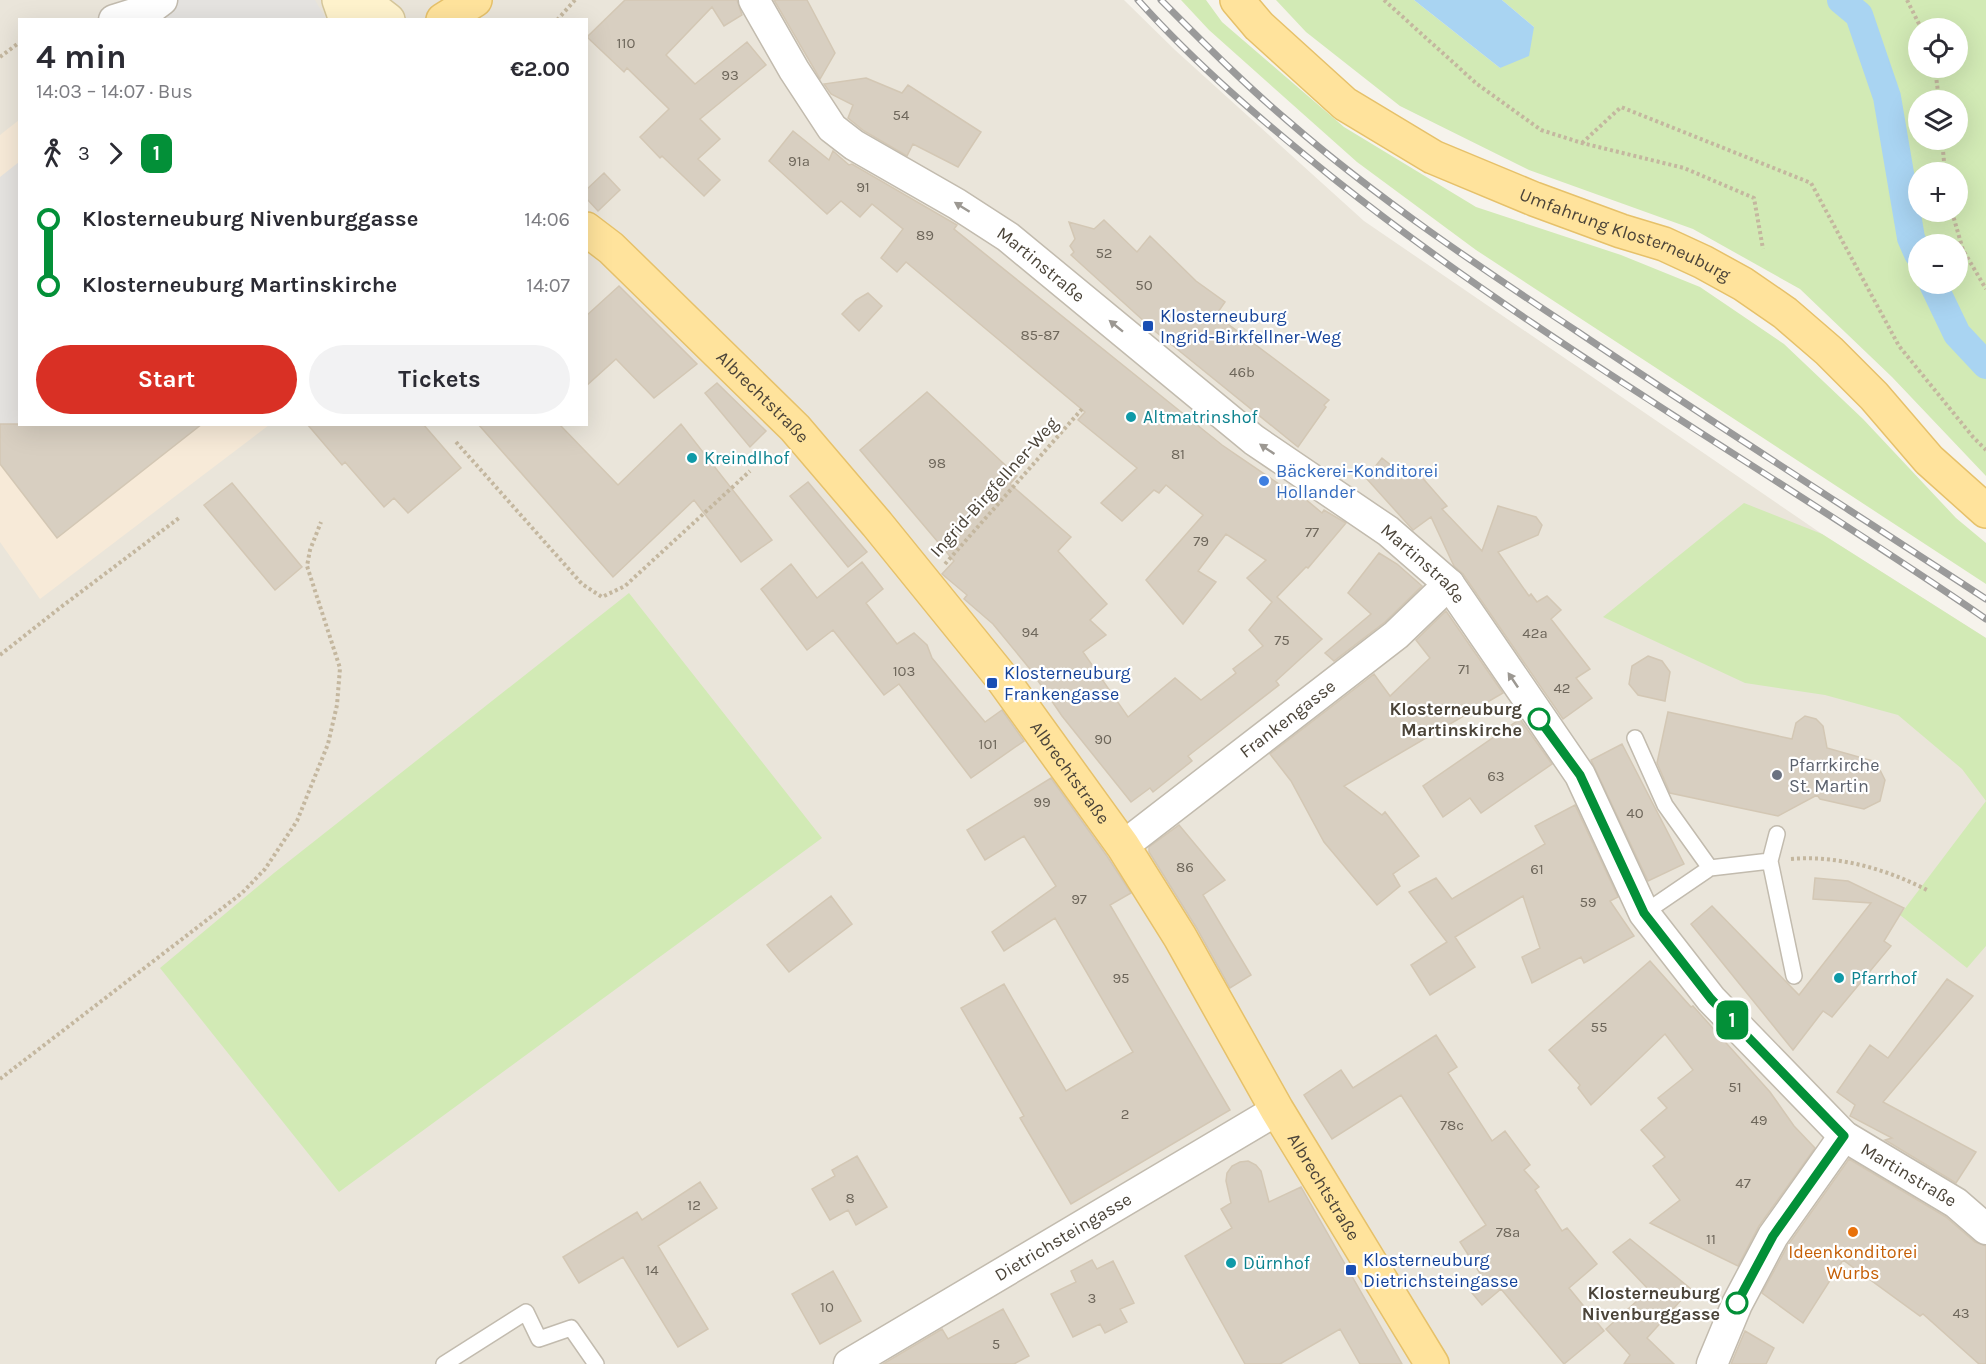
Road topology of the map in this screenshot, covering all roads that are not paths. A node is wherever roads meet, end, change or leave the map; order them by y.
1 (162, 0) edge
2 (339, 0) edge
3 (362, 0) edge
4 (475, 0) edge
5 (500, 0) edge
6 (754, 0) edge
7 (1237, 0) edge
8 (121, 18) edge
9 (345, 18) edge
10 (385, 18) edge
11 (446, 18) edge
12 (487, 18) edge
13 (588, 231) edge
14 (1986, 511) edge
15 (1449, 584) junction
16 (1635, 738) dead end
17 (1777, 834) dead end
18 (1123, 846) junction
19 (1770, 861) junction
20 (1710, 868) junction
21 (1644, 913) junction
22 (1794, 976) dead end
23 (1277, 1110) junction
24 (1844, 1136) junction
25 (1986, 1229) edge
26 (444, 1364) edge
27 (596, 1364) edge
28 (849, 1364) edge
29 (1432, 1364) edge
30 (1712, 1364) edge

1 - 8 street
2 - 9 main road
3 - 10 main road
4 - 11 main road
5 - 12 main road
15 -> 6 street, Martinstraße
7 - 14 main road, Umfahrung Klosterneuburg
13 - 18 main road, Albrechtstraße
15 - 18 street, Frankengasse
21 -> 15 street, Martinstraße
16 - 20 lane
17 - 19 lane
18 - 23 main road, Albrechtstraße
19 - 20 lane
19 - 22 lane
20 - 21 lane
21 - 24 street, Martinstraße
23 - 28 street, Dietrichsteingasse
23 - 29 main road, Albrechtstraße
24 - 25 street, Martinstraße
24 - 30 street
26 - 27 lane

